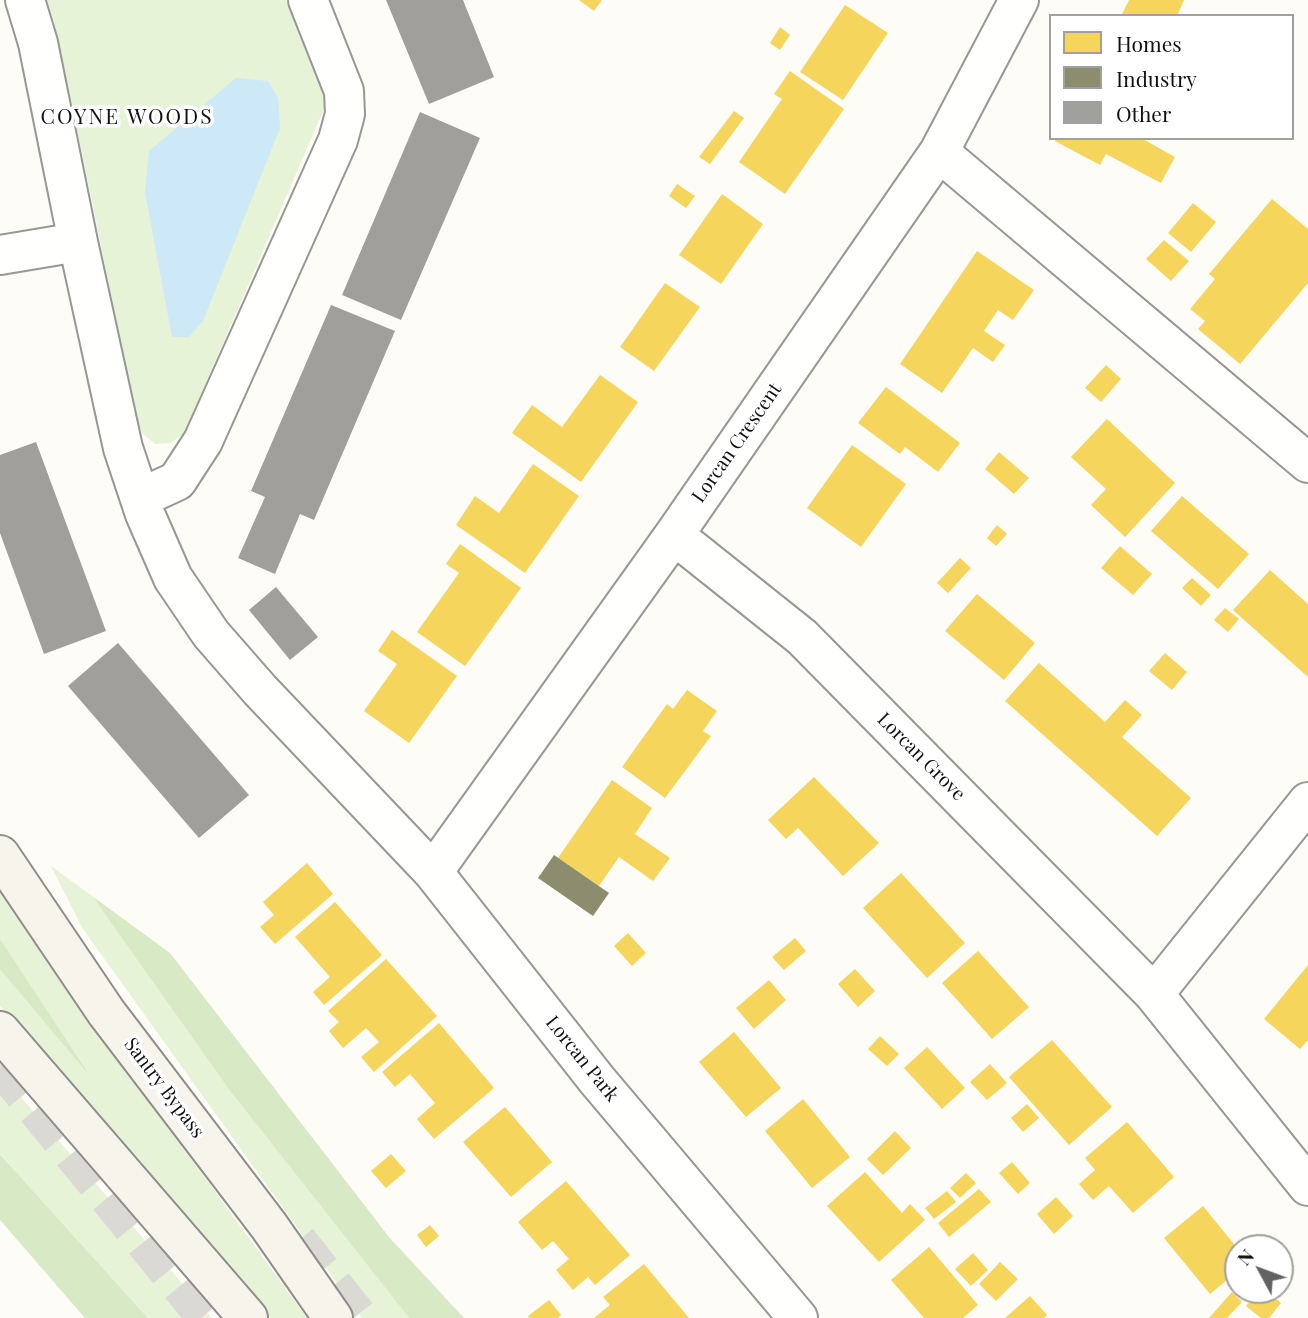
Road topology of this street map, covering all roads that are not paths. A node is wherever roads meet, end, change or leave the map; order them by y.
1 (25, 0) edge
2 (308, 0) edge
3 (1019, 0) edge
4 (939, 152) junction
5 (78, 243) junction
6 (0, 256) edge
7 (1303, 448) edge
8 (140, 498) junction
9 (674, 535) junction
10 (1308, 802) edge
11 (0, 855) edge
12 (433, 872) junction
13 (1154, 994) junction
14 (0, 1031) edge
15 (1308, 1186) edge
16 (248, 1318) edge
17 (332, 1318) edge
18 (798, 1318) edge

1 - 5 street, Lorcan Park
2 - 8 street
3 - 4 street, Lorcan Crescent
4 - 7 street
4 - 9 street, Lorcan Crescent
5 - 6 street
5 - 8 street, Lorcan Park
8 - 12 street, Lorcan Park
9 - 12 street, Lorcan Crescent
9 - 13 street, Lorcan Grove
10 - 13 street
11 - 17 main road, Santry Bypass
12 - 18 street, Lorcan Park
13 - 15 street, Lorcan Grove
14 - 16 main road

